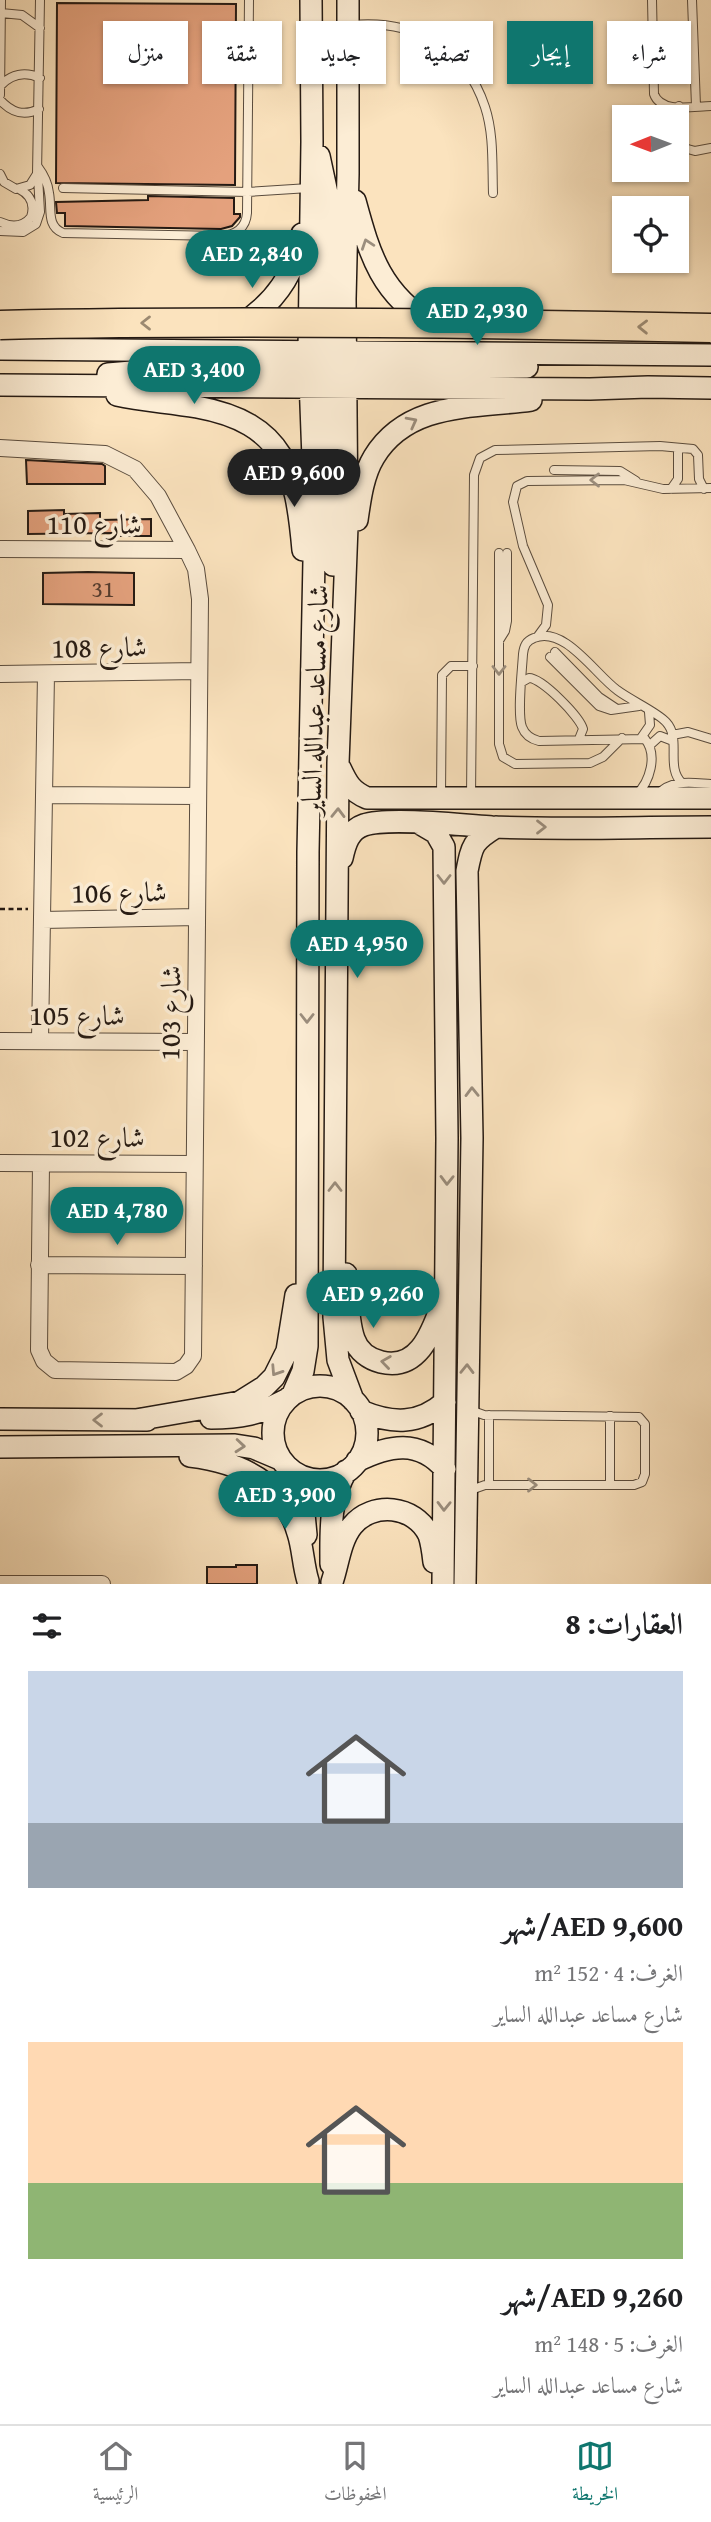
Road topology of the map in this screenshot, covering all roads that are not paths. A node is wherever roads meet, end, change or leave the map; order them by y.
1 (1, 0) edge
2 (40, 0) edge
3 (249, 0) edge
4 (311, 0) edge
5 (348, 0) edge
6 (652, 0) edge
7 (692, 0) edge
8 (1, 13) edge
9 (348, 21) edge
10 (386, 25) edge
11 (40, 28) junction
12 (40, 78) junction
13 (348, 84) edge
14 (0, 86) edge
15 (0, 97) edge
16 (664, 105) edge
17 (690, 106) edge
18 (696, 106) junction
19 (711, 106) edge
20 (39, 109) junction
21 (312, 142) junction
22 (711, 148) edge
23 (690, 149) edge
24 (38, 170) junction
25 (0, 174) edge
26 (348, 174) junction
27 (16, 188) junction
28 (63, 188) dead end
29 (312, 189) junction
30 (247, 192) junction
31 (492, 193) dead end
32 (0, 222) edge
33 (0, 231) edge
34 (0, 326) edge
35 (711, 328) edge
36 (0, 349) edge
37 (151, 349) junction
38 (511, 353) junction
39 (612, 354) junction
40 (711, 355) edge
41 (328, 369) junction
42 (70, 384) junction
43 (0, 385) edge
44 (711, 388) edge
45 (590, 389) junction
46 (678, 447) junction
47 (0, 448) edge
48 (554, 470) dead end
49 (638, 482) junction
50 (671, 489) junction
51 (707, 489) edge
52 (0, 549) edge
53 (187, 550) junction
54 (503, 553) dead end
55 (346, 566) junction
56 (311, 632) junction
57 (538, 636) junction
58 (342, 638) junction
59 (552, 654) dead end
60 (472, 666) junction
61 (198, 671) junction
62 (0, 674) edge
63 (46, 674) junction
64 (522, 682) junction
65 (639, 706) junction
66 (649, 712) junction
67 (622, 738) junction
68 (641, 738) junction
69 (673, 738) junction
70 (711, 739) edge
71 (579, 740) junction
72 (650, 745) junction
73 (338, 763) junction
74 (682, 783) junction
75 (711, 784) edge
76 (44, 795) junction
77 (198, 796) junction
78 (634, 797) junction
79 (656, 797) junction
80 (394, 798) junction
81 (441, 798) junction
82 (471, 798) junction
83 (711, 798) edge
84 (393, 822) junction
85 (419, 823) junction
86 (496, 827) junction
87 (711, 827) edge
88 (337, 877) junction
89 (42, 914) junction
90 (197, 917) junction
91 (40, 1040) junction
92 (0, 1041) edge
93 (196, 1042) junction
94 (447, 1138) junction
95 (472, 1138) junction
96 (0, 1163) edge
97 (41, 1164) junction
98 (194, 1164) junction
99 (306, 1209) junction
100 (334, 1237) junction
101 (39, 1265) junction
102 (194, 1266) junction
103 (446, 1278) junction
104 (289, 1397) junction
105 (445, 1402) junction
106 (357, 1406) junction
107 (466, 1406) junction
108 (489, 1415) junction
109 (610, 1416) junction
110 (0, 1419) edge
111 (145, 1420) junction
112 (146, 1446) junction
113 (0, 1447) edge
114 (287, 1465) junction
115 (351, 1466) junction
116 (444, 1469) junction
117 (489, 1485) junction
118 (610, 1485) junction
119 (466, 1492) junction
120 (308, 1582) edge
121 (61, 1583) edge
122 (332, 1583) edge
123 (0, 1584) edge
124 (102, 1584) edge
125 (441, 1584) edge
126 (465, 1584) edge

1 - 8 lane
2 - 11 lane
3 - 30 lane
4 - 21 street, شارع مساعد عبدالله الساير
5 - 9 street, شارع مساعد عبدالله الساير
6 - 16 lane
7 - 18 lane
8 - 11 lane
8 - 14 lane
10 - 31 lane
11 - 12 lane
12 - 14 lane
12 - 20 lane
13 - 26 street, شارع مساعد عبدالله الساير
14 - 15 lane
15 - 20 lane
17 - 18 lane
18 - 19 lane
20 - 24 lane
21 - 29 street, شارع مساعد عبدالله الساير
21 - 41 street
22 - 23 lane
24 - 27 lane
24 - 30 lane
24 - 33 lane
25 - 27 lane
38 -> 26 street
26 - 41 street, شارع مساعد عبدالله الساير
27 - 32 lane
28 - 30 lane
29 - 30 lane
29 - 37 street
29 - 41 street, شارع مساعد عبدالله الساير
35 -> 34 highway, bridge
36 - 37 street
37 - 41 street
38 - 39 street
38 - 41 street
39 - 40 street
39 - 41 street
41 - 42 street
41 - 45 street
41 - 55 street, شارع مساعد عبدالله الساير
41 - 56 street, شارع مساعد عبدالله الساير
41 - 58 street
42 - 43 street
42 - 56 street
44 - 45 street
55 -> 45 street
46 - 50 lane
46 - 51 lane
46 - 60 lane
47 - 53 street, شارع 103
48 - 49 lane
49 - 50 lane
49 -> 57 lane
50 - 51 lane
52 - 53 street, شارع 110
53 - 61 street, شارع 103
54 -> 67 lane
55 - 58 street, شارع مساعد عبدالله الساير
56 -> 99 street, شارع مساعد عبدالله الساير
57 - 64 lane
57 - 65 lane
58 - 73 street, شارع مساعد عبدالله الساير
59 - 65 lane
60 - 81 lane
60 - 82 lane
61 - 63 street, شارع 108
61 - 77 street, شارع 103
62 - 63 street, شارع 108
63 - 76 street
64 - 71 lane
64 - 71 lane
65 - 66 lane
66 - 68 lane
66 - 69 lane
67 - 68 lane
67 - 71 lane
68 - 72 lane
69 - 70 lane
69 - 72 lane
69 - 74 lane
72 - 78 lane
73 - 80 street
88 -> 73 street, شارع مساعد عبدالله الساير
74 - 75 lane
74 - 79 lane
76 - 77 street
76 - 89 street
77 - 90 street, شارع 103
78 - 79 street
78 - 82 street
79 - 83 street
80 - 81 street
80 - 84 street
81 - 82 street
84 - 85 street
84 - 88 street
85 - 86 street
85 -> 94 street
86 -> 87 street
95 -> 86 street
100 -> 88 street, شارع مساعد عبدالله الساير
89 - 90 street, شارع 106
89 - 91 street
90 - 93 street, شارع 103
91 - 92 street, شارع 105
91 - 93 street, شارع 105
93 - 98 street, شارع 103
94 - 95 street
94 -> 103 street
107 -> 95 street
96 - 97 street, شارع 102
97 - 98 street, شارع 102
97 - 101 street, شارع 103
98 - 102 street, شارع 103
99 - 104 street, شارع مساعد عبدالله الساير
99 -> 111 street
103 -> 100 street
100 - 106 street, شارع مساعد عبدالله الساير
101 - 102 street
101 - 102 street, شارع 103
103 - 105 street
104 - 106 street
104 - 111 street
104 - 114 street
105 - 106 street
105 - 116 street
106 - 115 street
107 - 108 lane
107 - 119 street
108 - 109 lane
108 - 117 lane
109 - 118 lane
109 - 118 lane
111 -> 110 street
111 - 112 street
112 - 113 street
112 -> 114 street
112 - 120 street
114 - 115 street
114 - 120 street
115 - 116 street
115 - 122 street
116 -> 125 street
117 -> 118 lane
117 - 119 lane
119 - 126 street
121 - 123 street
121 - 124 street
122 - 125 street

